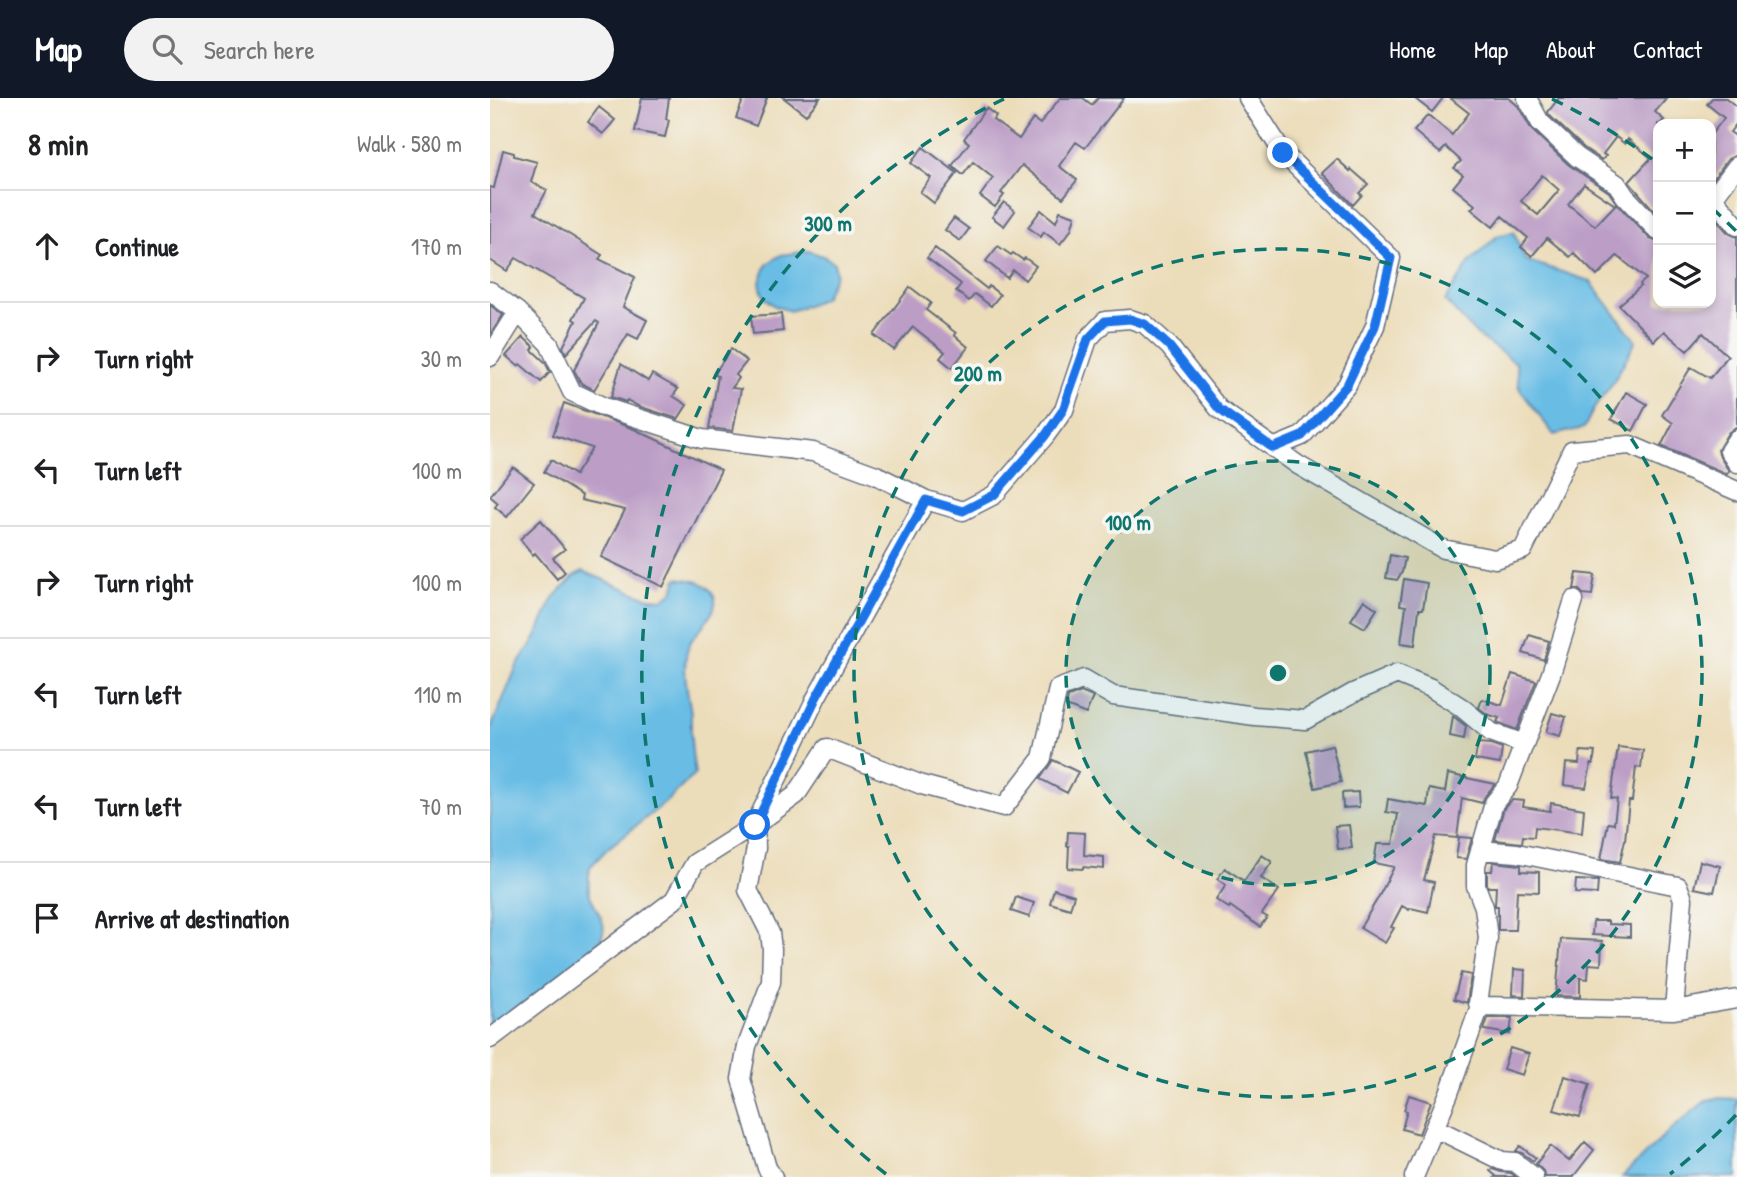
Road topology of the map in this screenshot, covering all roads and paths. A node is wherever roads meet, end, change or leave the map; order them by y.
1 (1248, 98) edge
2 (1527, 98) edge
3 (1737, 166) edge
4 (1717, 215) edge
5 (1653, 225) edge
6 (1737, 226) edge
7 (490, 291) edge
8 (518, 312) junction
9 (490, 357) edge
10 (1737, 439) edge
11 (1273, 448) junction
12 (1737, 464) edge
13 (1732, 489) edge
14 (926, 500) junction
15 (1574, 600) dead end
16 (1524, 744) junction
17 (755, 825) junction
18 (1480, 850) junction
19 (1737, 999) edge
20 (1480, 1006) junction
21 (1674, 1010) junction
22 (490, 1039) edge
23 (1435, 1128) junction
24 (773, 1177) edge
25 (1414, 1177) edge
26 (1534, 1177) edge

1 - 11 street
2 - 5 street
3 - 4 street
4 - 6 street
7 - 8 street
8 - 9 street
8 - 14 street
10 - 12 street
11 - 13 street
11 - 14 street
12 - 13 street
14 - 17 street
15 - 16 street
16 - 17 street
16 - 18 street
17 - 22 street
17 - 24 street
18 - 20 street
18 - 21 street
19 - 21 street
20 - 21 street
20 - 23 street
23 - 25 street
23 - 26 street

